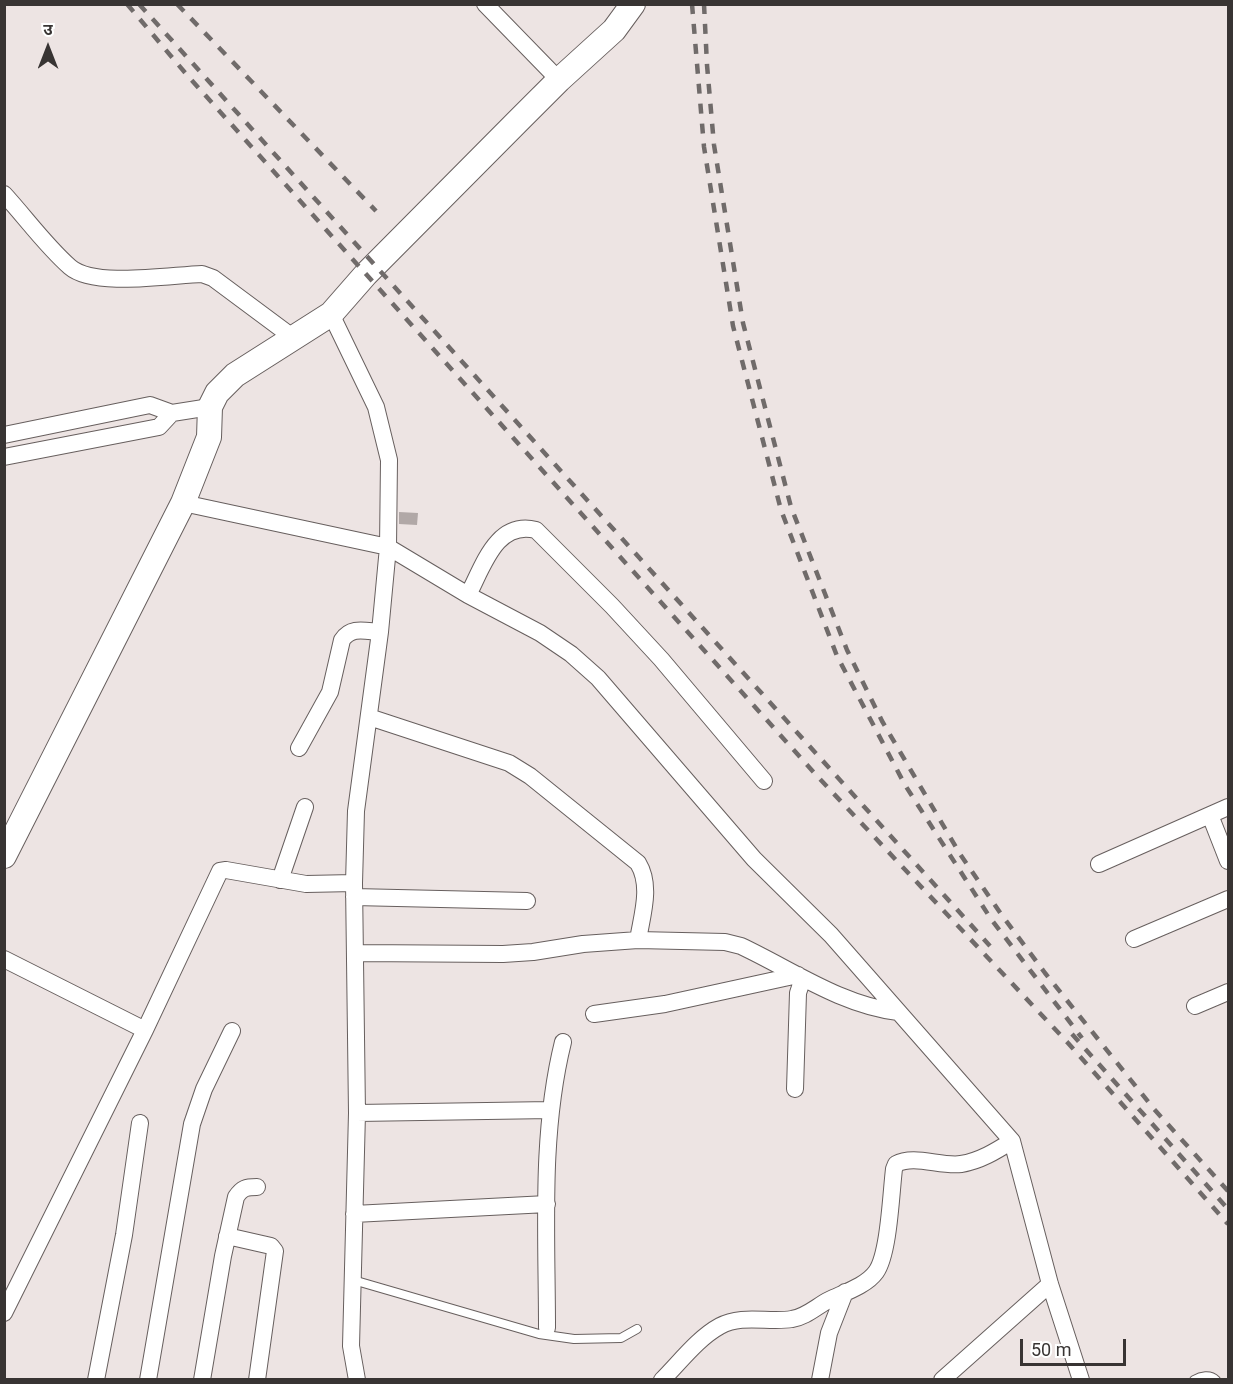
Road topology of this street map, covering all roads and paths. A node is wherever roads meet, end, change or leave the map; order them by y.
1 (485, 4) edge
2 (633, 4) edge
3 (559, 80) junction
4 (4, 194) edge
5 (331, 314) junction
6 (295, 339) junction
7 (210, 407) junction
8 (172, 413) junction
9 (4, 435) edge
10 (4, 457) edge
11 (183, 504) junction
12 (388, 547) junction
13 (468, 595) junction
14 (380, 632) junction
15 (369, 717) junction
16 (299, 748) dead end
17 (764, 781) dead end
18 (305, 807) dead end
19 (1228, 807) edge
20 (1210, 815) junction
21 (4, 856) edge
22 (1228, 861) edge
23 (1099, 864) dead end
24 (280, 880) junction
25 (354, 890) junction
26 (1228, 899) edge
27 (527, 902) dead end
28 (1134, 939) dead end
29 (638, 940) junction
30 (355, 953) junction
31 (4, 959) edge
32 (801, 977) junction
33 (1228, 992) edge
34 (1195, 1006) dead end
35 (898, 1012) junction
36 (594, 1014) dead end
37 (145, 1030) junction
38 (232, 1031) dead end
39 (563, 1042) dead end
40 (795, 1089) dead end
41 (551, 1110) junction
42 (357, 1113) junction
43 (140, 1123) dead end
44 (1012, 1141) junction
45 (256, 1187) dead end
46 (548, 1204) junction
47 (354, 1214) junction
48 (227, 1236) junction
49 (353, 1280) junction
50 (1050, 1284) junction
51 (845, 1292) junction
52 (4, 1313) edge
53 (547, 1328) dead end
54 (637, 1329) dead end
55 (96, 1380) edge
56 (148, 1380) edge
57 (202, 1380) edge
58 (257, 1380) edge
59 (357, 1380) edge
60 (662, 1380) edge
61 (820, 1380) edge
62 (942, 1380) edge
63 (1081, 1380) edge
64 (1194, 1380) edge
65 (1216, 1380) edge

1 - 3 street
2 - 3 street
3 - 5 street
4 - 6 street
5 - 6 street
5 - 12 street
6 - 7 street
7 - 8 street
7 - 11 street
8 - 9 street
8 - 10 street
11 - 12 street
11 - 21 street
12 - 13 street
12 - 14 street
13 - 17 street
13 - 35 street
14 - 15 street
14 - 16 street
15 - 25 street
15 - 29 street
18 - 24 street
19 - 20 street
20 - 22 street
20 - 23 street
24 - 25 street
24 - 37 street
25 - 27 street
25 - 30 street
26 - 28 street
29 - 30 street
29 - 32 street
30 - 42 street
31 - 37 street
32 - 35 street
32 - 36 street
32 - 40 street
33 - 34 street
35 - 44 street
37 - 52 street
38 - 56 street
39 - 41 street
41 - 42 street
41 - 46 street
42 - 47 street
43 - 55 street
44 - 50 street
44 - 51 street
45 - 48 street
46 - 47 street
46 - 53 street
47 - 49 street
48 - 57 street
48 - 58 street
49 - 54 lane
49 - 59 street
50 - 62 street
50 - 63 street
51 - 60 street
51 - 61 street
64 - 65 lane

